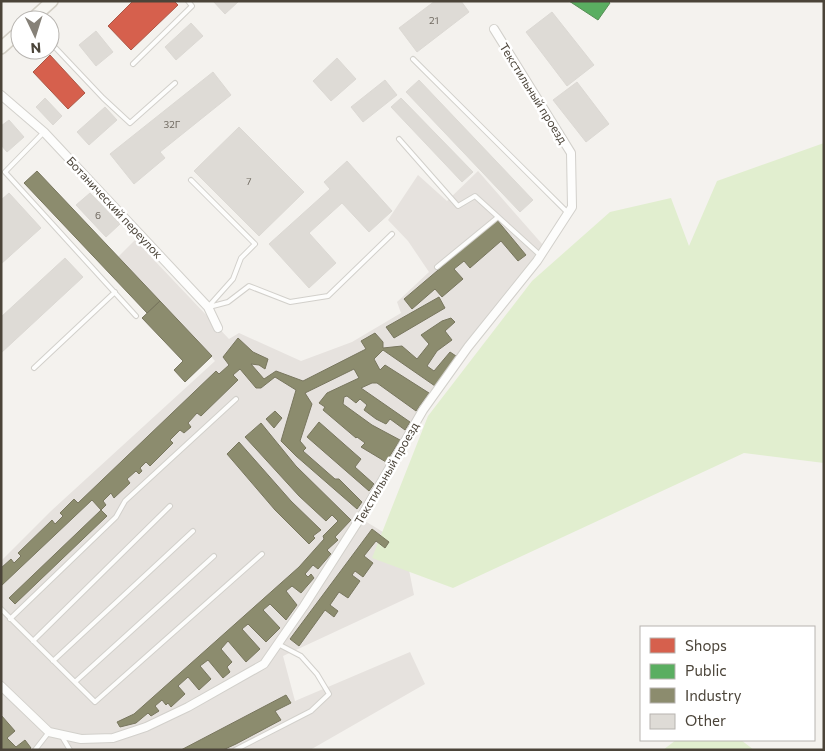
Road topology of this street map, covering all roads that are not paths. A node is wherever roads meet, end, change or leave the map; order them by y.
1 (52, 1) edge
2 (188, 1) edge
3 (196, 1) edge
4 (192, 6) junction
5 (43, 10) edge
6 (494, 30) dead end
7 (60, 53) edge
8 (413, 59) dead end
9 (133, 64) dead end
10 (175, 83) dead end
11 (1, 95) edge
12 (44, 132) junction
13 (399, 139) dead end
14 (191, 180) dead end
15 (568, 213) junction
16 (498, 216) junction
17 (392, 234) dead end
18 (540, 255) junction
19 (437, 267) dead end
20 (115, 292) junction
21 (208, 307) junction
22 (136, 316) dead end
23 (218, 328) dead end
24 (34, 368) dead end
25 (236, 398) dead end
26 (170, 506) dead end
27 (193, 531) dead end
28 (262, 554) dead end
29 (214, 556) dead end
30 (1, 609) edge
31 (10, 618) junction
32 (33, 641) junction
33 (278, 644) junction
34 (53, 661) junction
35 (75, 682) junction
36 (1, 686) edge
37 (49, 732) junction
38 (60, 734) junction
39 (35, 750) edge
40 (70, 750) edge
41 (235, 750) edge

1 - 5 street
2 - 4 lane
3 - 4 lane
4 - 9 lane
6 - 15 street, Текстильный проезд
7 - 10 lane
8 - 15 lane
11 - 12 street, Ботанический переулок
12 - 20 lane
12 - 21 street, Ботанический переулок
13 - 16 lane
14 - 21 lane
15 - 18 street, Текстильный проезд
16 - 18 lane
16 - 19 lane
17 - 21 lane
18 - 33 street, Текстильный проезд
20 - 22 lane
20 - 24 lane
21 - 23 street, Ботанический переулок
25 - 31 lane
26 - 32 lane
27 - 34 lane
28 - 35 lane
29 - 35 lane
30 - 31 lane
31 - 32 lane
32 - 34 lane
33 - 38 street, Текстильный проезд
33 - 41 lane
34 - 35 lane
36 - 37 street
37 - 38 street, Текстильный проезд
37 - 39 lane
38 - 40 lane

